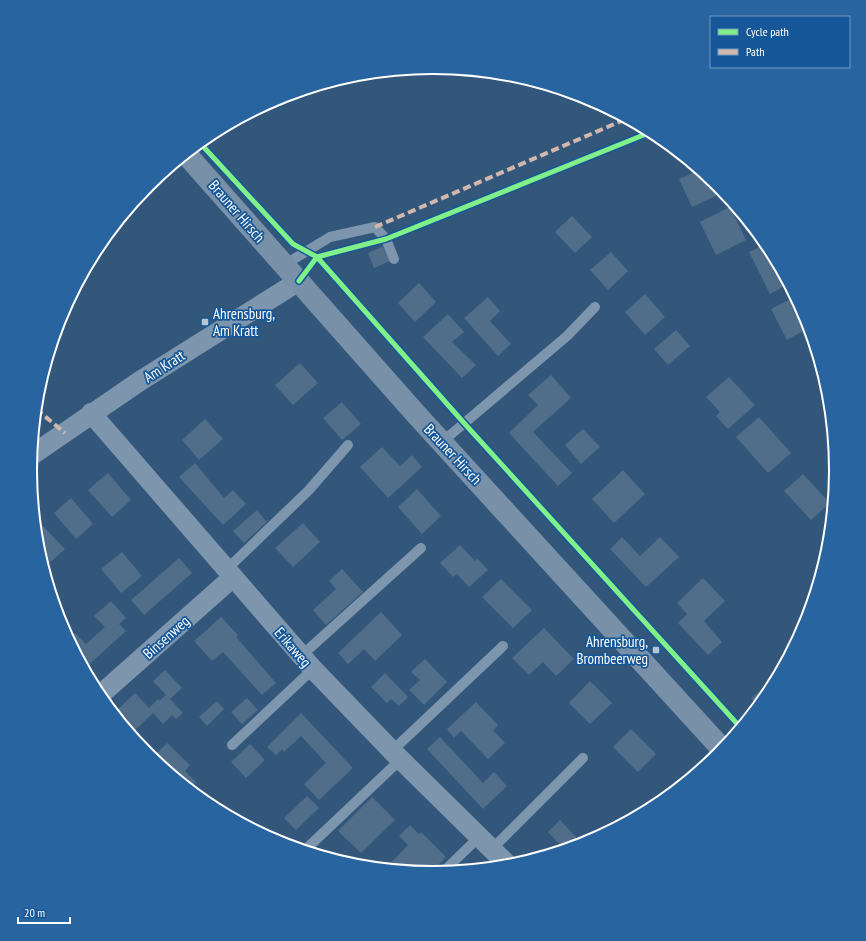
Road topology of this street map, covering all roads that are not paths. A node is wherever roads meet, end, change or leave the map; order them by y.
1 (190, 158) edge
2 (394, 259) dead end
3 (284, 264) junction
4 (299, 281) junction
5 (595, 307) dead end
6 (91, 413) junction
7 (442, 442) junction
8 (348, 445) dead end
9 (38, 451) edge
10 (421, 548) dead end
11 (229, 574) junction
12 (503, 646) dead end
13 (307, 663) junction
14 (104, 691) edge
15 (232, 745) dead end
16 (719, 745) edge
17 (396, 755) junction
18 (582, 758) dead end
19 (486, 843) junction
20 (308, 846) edge
21 (503, 860) edge
22 (452, 866) edge

1 - 3 street, Brauner Hirsch
2 - 3 lane
3 - 4 street, Brauner Hirsch
4 - 6 street, Am Kratt
4 - 7 street, Brauner Hirsch
5 - 7 lane
6 - 9 street, Am Kratt
6 - 11 street, Erikaweg
7 - 16 street, Brauner Hirsch
8 - 11 lane
10 - 13 lane
11 - 13 street, Erikaweg
11 - 14 street, Binsenweg
12 - 17 lane
13 - 15 lane
13 - 17 street, Erikaweg
17 - 19 street, Erikaweg
17 - 20 lane
18 - 19 lane
19 - 21 street, Erikaweg
19 - 22 lane

